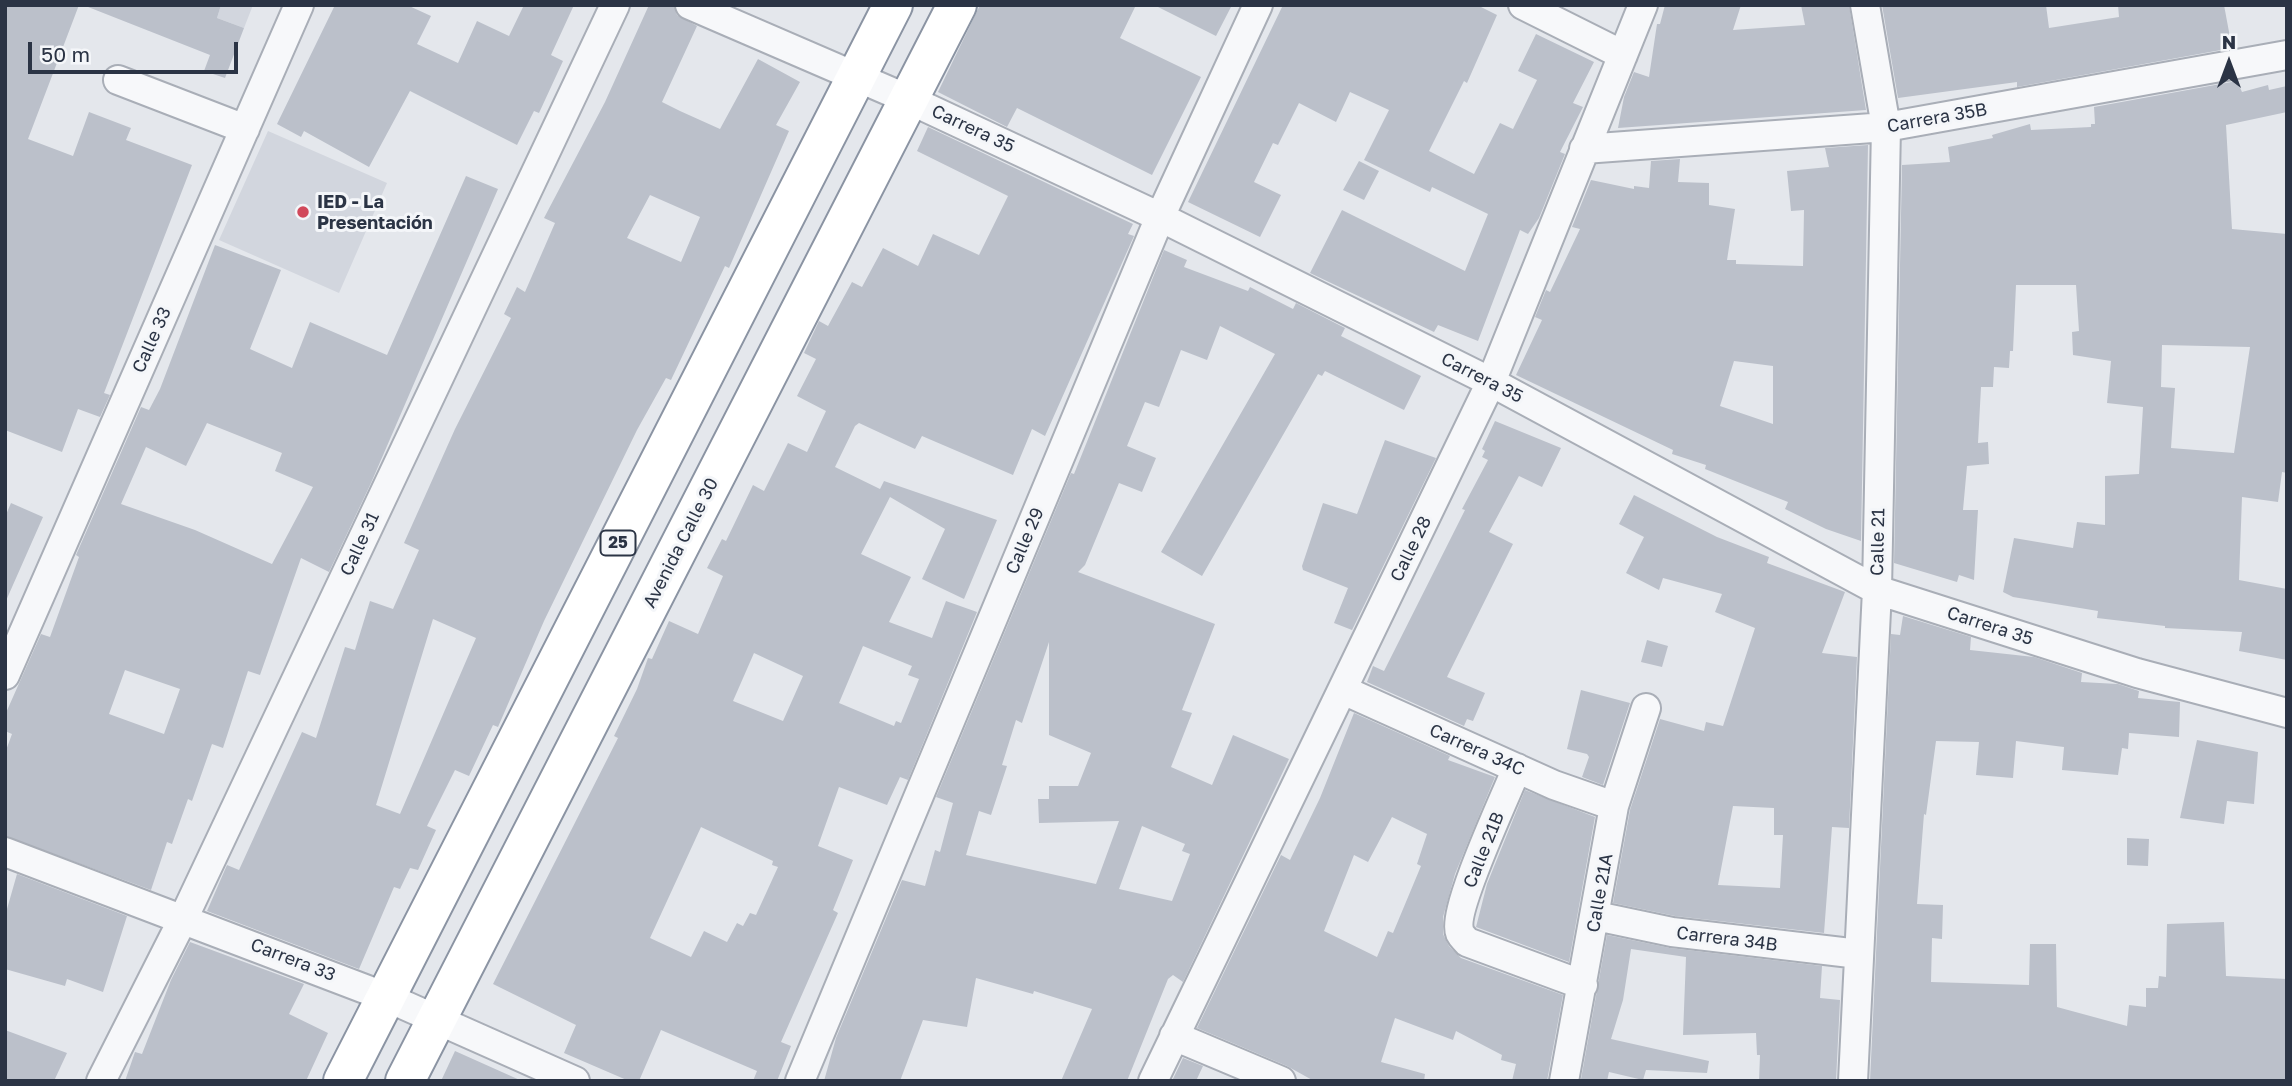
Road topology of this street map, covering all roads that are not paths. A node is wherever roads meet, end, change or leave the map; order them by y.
1 (299, 5) edge
2 (615, 5) edge
3 (690, 5) edge
4 (893, 5) edge
5 (957, 5) edge
6 (1258, 5) edge
7 (1523, 5) edge
8 (1643, 5) edge
9 (1865, 5) edge
10 (1623, 55) junction
11 (2287, 55) edge
12 (856, 78) junction
13 (118, 80) dead end
14 (910, 100) junction
15 (1886, 127) junction
16 (245, 129) junction
17 (1584, 149) junction
18 (1160, 217) junction
19 (1491, 382) junction
20 (1877, 590) junction
21 (5, 675) edge
22 (1343, 690) junction
23 (1646, 708) dead end
24 (2287, 713) edge
25 (1517, 768) junction
26 (1614, 806) junction
27 (5, 852) edge
28 (1596, 915) junction
29 (184, 917) junction
30 (1858, 954) junction
31 (1583, 985) junction
32 (386, 997) junction
33 (436, 1018) junction
34 (1174, 1036) junction
35 (101, 1081) edge
36 (343, 1081) edge
37 (405, 1081) edge
38 (575, 1081) edge
39 (800, 1081) edge
40 (1153, 1081) edge
41 (1281, 1081) edge
42 (1564, 1081) edge
43 (1853, 1081) edge

1 - 16 street, Calle 33
2 - 29 street, Calle 31
3 - 12 street, Carrera 35
4 - 12 highway, 25
5 - 14 highway, Avenida Calle 30
6 - 18 street, Calle 29
7 - 10 street
8 - 10 street, Calle 28
9 - 15 street, Calle 21
10 - 17 street, Calle 28
11 - 15 street, Carrera 35B
12 - 14 street, Carrera 35
12 - 32 highway, 25
13 - 16 street
14 - 18 street, Carrera 35
14 - 33 highway, Avenida Calle 30
15 - 17 street, Carrera 35B
15 - 20 street, Calle 21
16 - 21 street, Calle 33
17 - 19 street, Calle 28
18 - 19 street, Carrera 35
18 - 39 street, Calle 29
19 - 20 street, Carrera 35
19 - 22 street, Calle 28
20 - 24 street, Carrera 35
20 - 30 street, Calle 21
22 - 25 street, Carrera 34C
22 - 34 street, Calle 28
23 - 26 street, Calle 21A
25 - 26 street, Carrera 34C
25 - 31 street, Calle 21B
26 - 28 street, Calle 21A
27 - 29 street, Carrera 33
28 - 30 street, Carrera 34B
28 - 31 street, Calle 21A
29 - 32 street, Carrera 33
29 - 35 street, Calle 31
30 - 43 street, Calle 21
31 - 42 street, Calle 21A
32 - 33 street, Carrera 33
32 - 36 highway, 25
33 - 37 highway, Avenida Calle 30
33 - 38 street, Carrera 33
34 - 40 street, Calle 28
34 - 41 street

